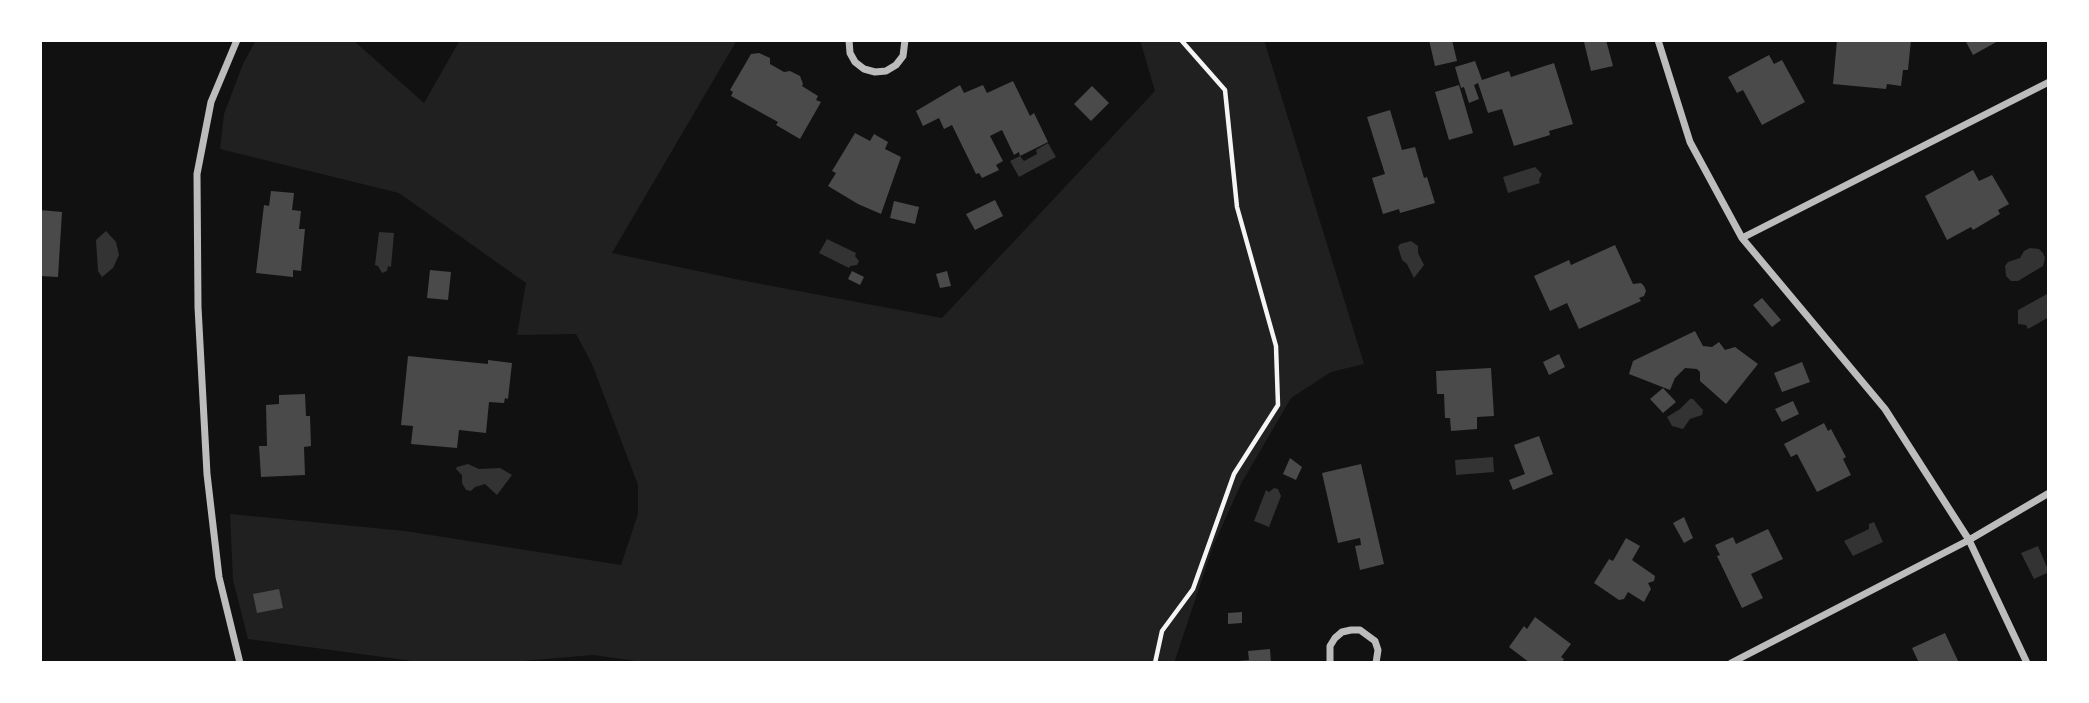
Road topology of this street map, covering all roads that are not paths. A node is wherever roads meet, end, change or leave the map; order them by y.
1 (237, 40) edge
2 (849, 40) edge
3 (905, 40) edge
4 (1658, 40) edge
5 (2049, 82) edge
6 (1742, 237) junction
7 (2049, 493) edge
8 (1969, 540) junction
9 (240, 663) edge
10 (1330, 663) edge
11 (1376, 663) edge
12 (1731, 663) edge
13 (2027, 663) edge

1 - 9 street
2 - 3 street
4 - 6 street
5 - 6 street
6 - 8 street
7 - 8 street
8 - 12 street
8 - 13 street
10 - 11 street

